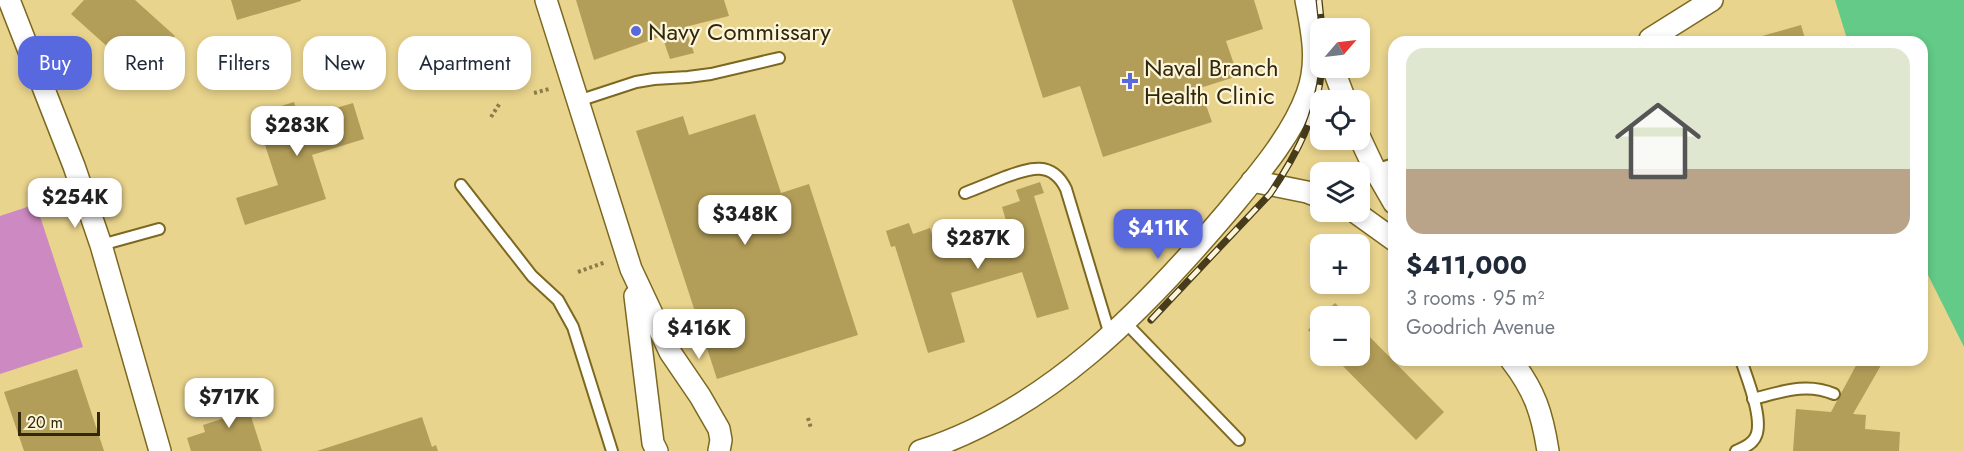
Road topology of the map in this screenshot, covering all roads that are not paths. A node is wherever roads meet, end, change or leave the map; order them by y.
1 (9, 0) edge
2 (546, 0) edge
3 (1308, 0) edge
4 (1712, 0) edge
5 (1315, 18) edge
6 (1657, 36) edge
7 (779, 58) dead end
8 (578, 101) junction
9 (1370, 150) edge
10 (1384, 167) edge
11 (1252, 181) junction
12 (461, 185) dead end
13 (965, 193) dead end
14 (1310, 193) edge
15 (1369, 222) edge
16 (159, 229) dead end
17 (1388, 236) edge
18 (101, 245) junction
19 (631, 269) junction
20 (1117, 328) junction
21 (1515, 366) edge
22 (1744, 366) edge
23 (1834, 394) dead end
24 (1752, 399) junction
25 (1239, 440) dead end
26 (160, 451) edge
27 (612, 451) edge
28 (657, 451) edge
29 (719, 451) edge
30 (920, 451) edge
31 (1548, 451) edge
32 (1736, 451) edge

1 - 18 street
2 - 8 street
3 - 5 street
3 - 11 street
4 - 6 street
7 - 8 lane
8 - 19 street
9 - 10 street
11 - 14 street
11 - 20 street
12 - 27 lane
13 - 20 lane
15 - 17 street
16 - 18 lane
18 - 26 street
19 - 28 street
19 - 29 street
20 - 25 lane
20 - 30 street
21 - 31 street
22 - 24 lane
23 - 24 lane
24 - 32 lane

